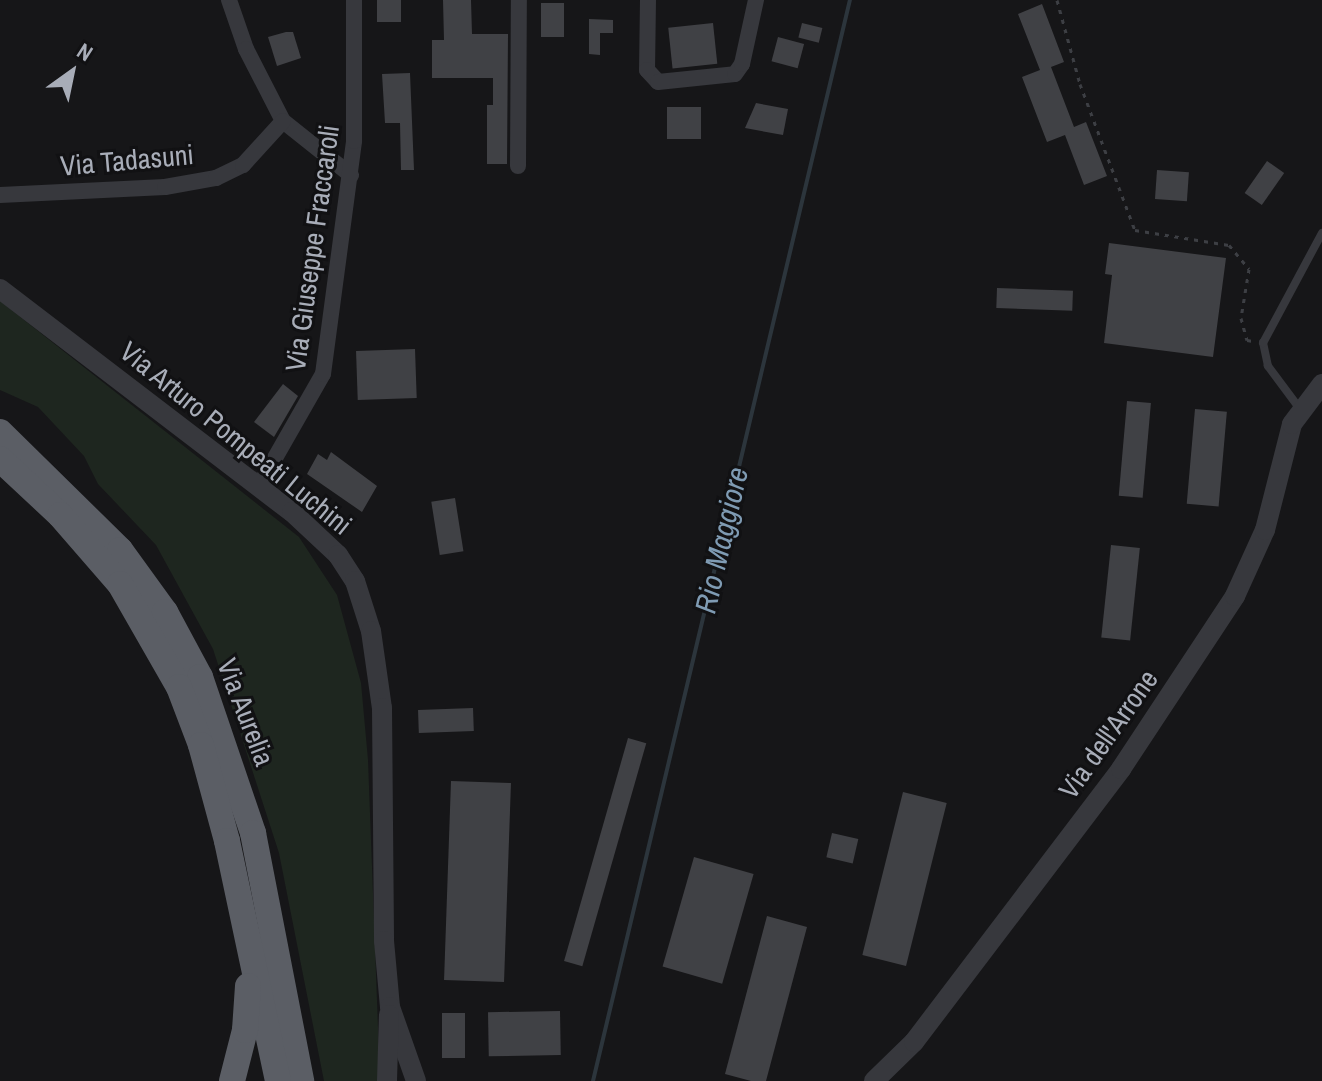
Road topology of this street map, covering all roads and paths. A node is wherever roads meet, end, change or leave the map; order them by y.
1 (229, 0) edge
2 (354, 0) edge
3 (519, 0) edge
4 (648, 0) edge
5 (756, 0) edge
6 (1057, 0) edge
7 (283, 121) junction
8 (518, 166) dead end
9 (351, 175) junction
10 (0, 195) edge
11 (1322, 233) edge
12 (0, 289) edge
13 (1263, 343) junction
14 (1322, 384) edge
15 (1300, 410) junction
16 (0, 432) edge
17 (0, 459) edge
18 (259, 486) junction
19 (236, 880) junction
20 (390, 1007) junction
21 (405, 1051) junction
22 (232, 1081) edge
23 (278, 1081) edge
24 (301, 1081) edge
25 (387, 1081) edge
26 (416, 1081) edge
27 (423, 1081) edge
28 (876, 1081) edge

1 - 7 street
2 - 9 street, Via Giuseppe Fraccaroli
3 - 8 street
4 - 5 street
6 - 13 path
7 - 9 street
7 - 10 street, Via Tadasuni
9 - 18 street, Via Giuseppe Fraccaroli
11 - 13 lane
12 - 18 street, Via Arturo Pompeati Luchini
13 - 15 lane
14 - 15 street, Via dell'Arrone
15 - 28 street, Via dell'Arrone
16 - 24 highway, Via Aurelia
17 - 19 highway, Via Aurelia
18 - 20 street, Via Arturo Pompeati Luchini
19 - 22 highway
19 - 23 highway, Via Aurelia
20 - 21 street, Via Arturo Pompeati Luchini
20 - 25 street, Via Arturo Pompeati Luchini
21 - 26 street, Via Arturo Pompeati Luchini
21 - 27 street, Via Arturo Pompeati Luchini

